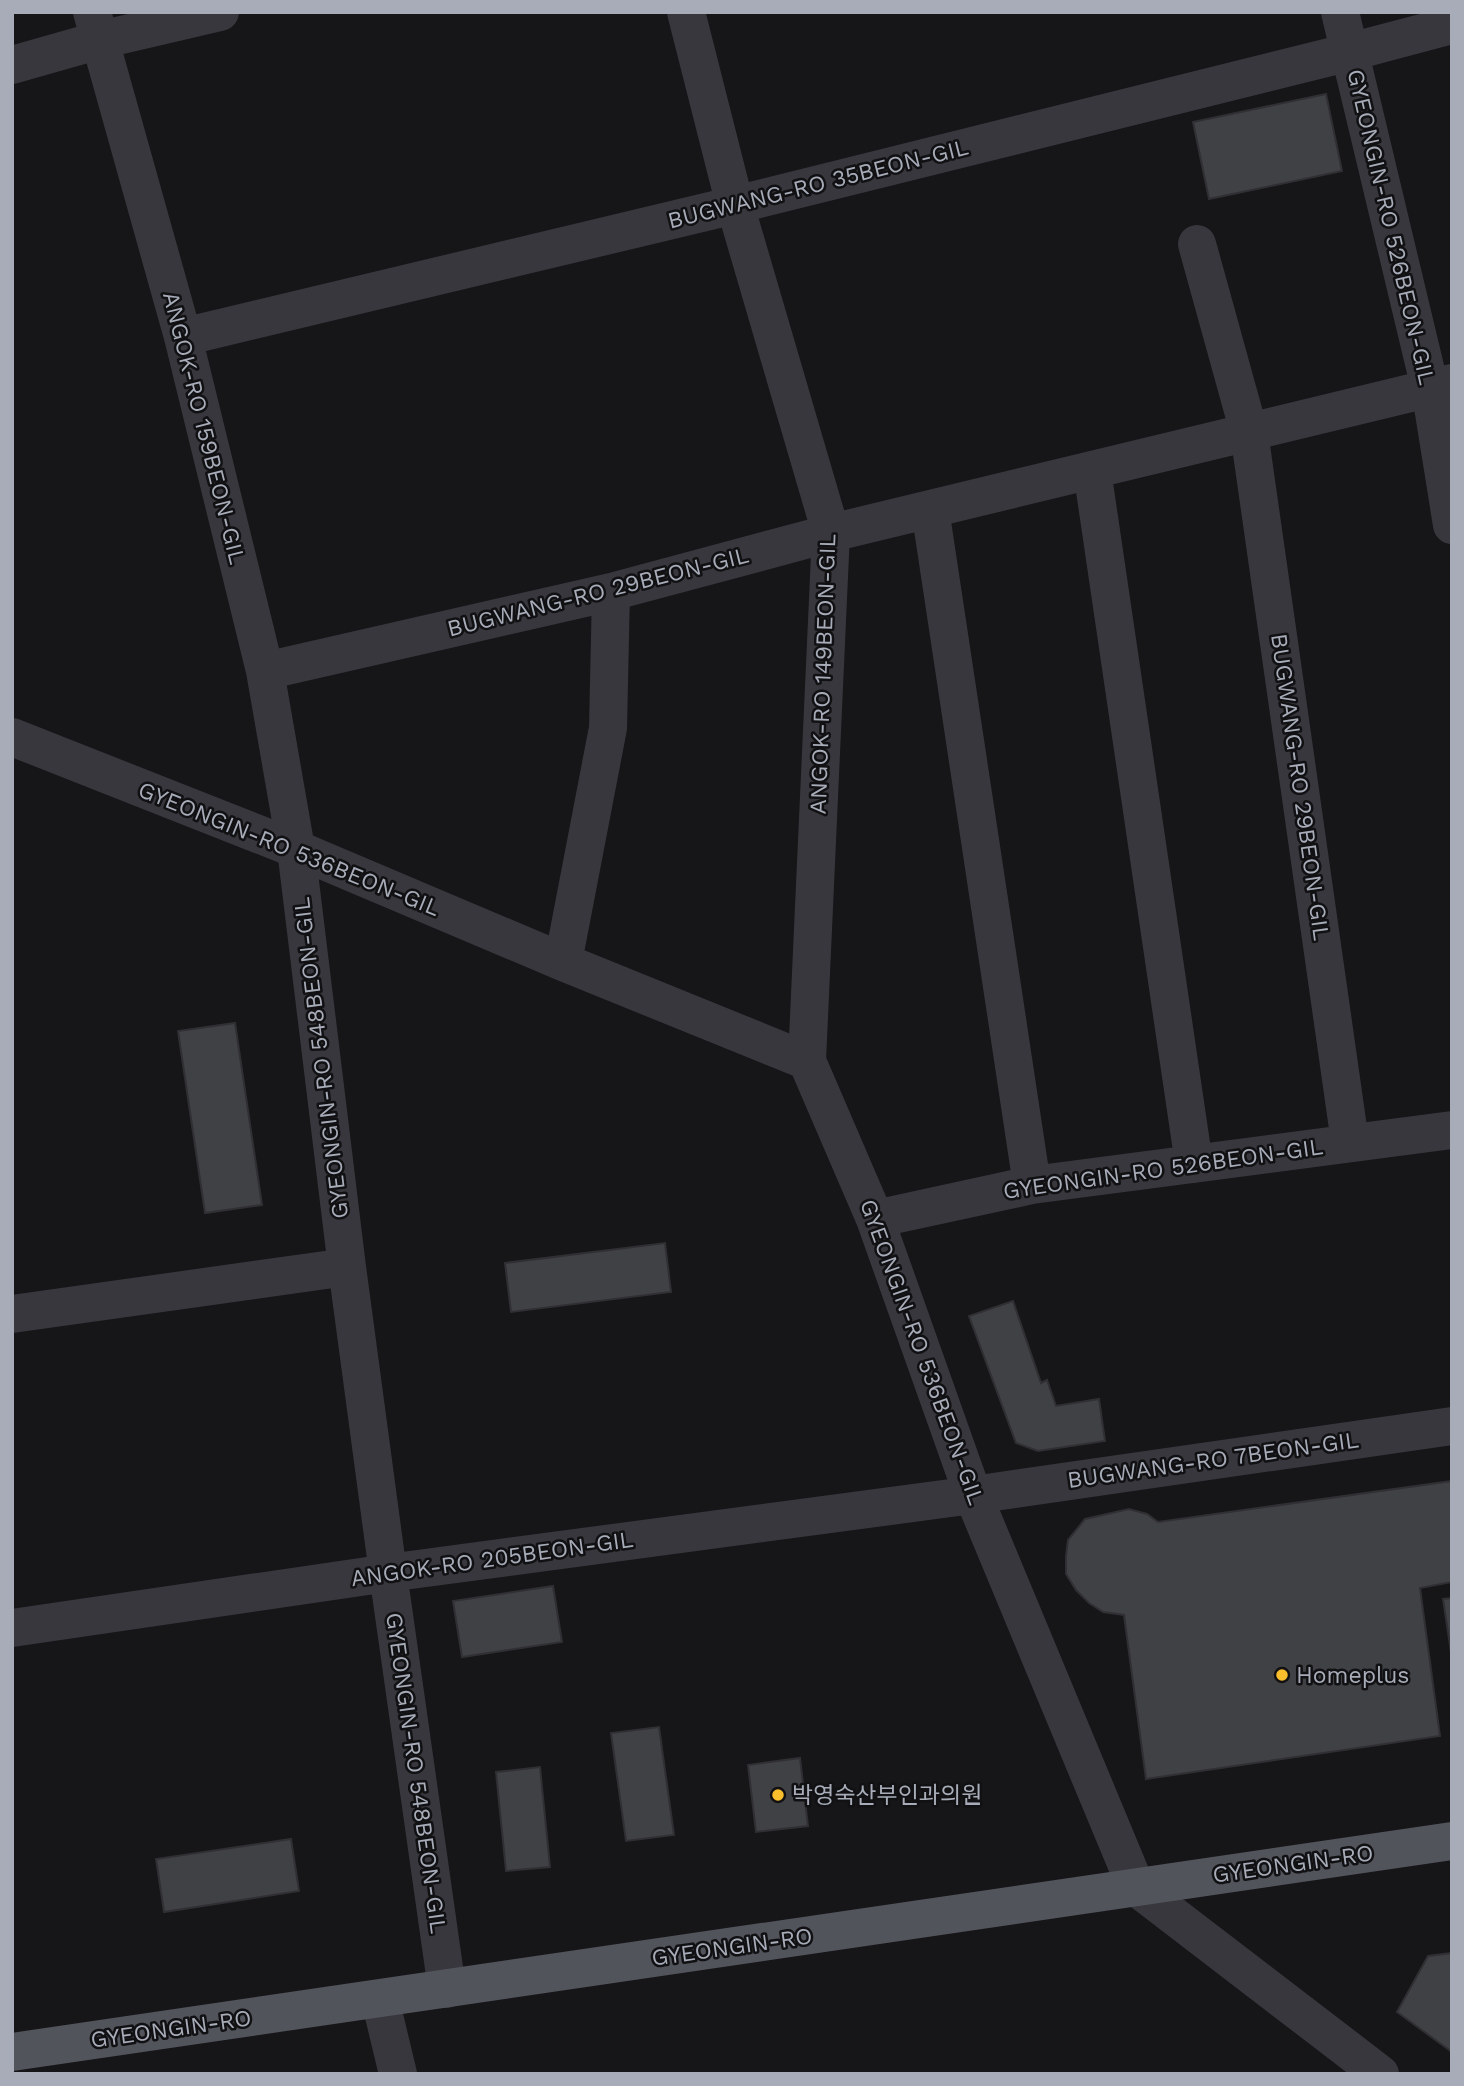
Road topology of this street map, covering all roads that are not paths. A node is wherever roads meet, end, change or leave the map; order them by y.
1 (220, 12) edge
2 (686, 12) edge
3 (1340, 12) edge
4 (1452, 25) edge
5 (96, 26) edge
6 (1350, 52) junction
7 (12, 65) edge
8 (735, 205) junction
9 (1197, 244) dead end
10 (183, 337) junction
11 (1441, 386) edge
12 (1249, 432) junction
13 (1092, 470) junction
14 (930, 509) junction
15 (1452, 525) edge
16 (831, 533) junction
17 (611, 592) junction
18 (265, 671) junction
19 (13, 741) edge
20 (296, 849) junction
21 (563, 962) junction
22 (807, 1061) junction
23 (1452, 1130) edge
24 (1350, 1142) junction
25 (1194, 1164) junction
26 (1032, 1185) junction
27 (875, 1220) junction
28 (347, 1267) junction
29 (12, 1314) edge
30 (1452, 1426) edge
31 (973, 1495) junction
32 (388, 1573) junction
33 (12, 1628) edge
34 (1452, 1841) edge
35 (1136, 1887) junction
36 (447, 1989) junction
37 (380, 1999) junction
38 (12, 2052) edge
39 (1369, 2071) edge
40 (398, 2074) edge

1 - 5 street
2 - 8 street, ANGOK-RO 149BEON-GIL
3 - 6 street, GYEONGIN-RO 526BEON-GIL
4 - 6 street, BUGWANG-RO 35BEON-GIL
5 - 7 street
5 - 10 street, ANGOK-RO 159BEON-GIL
6 - 8 street, BUGWANG-RO 35BEON-GIL
6 - 11 street, GYEONGIN-RO 526BEON-GIL
8 - 10 street, BUGWANG-RO 35BEON-GIL
8 - 16 street, ANGOK-RO 149BEON-GIL
9 - 12 street
10 - 18 street, ANGOK-RO 159BEON-GIL
11 - 12 street, BUGWANG-RO 29BEON-GIL
11 - 15 street, GYEONGIN-RO 526BEON-GIL
12 - 13 street, BUGWANG-RO 29BEON-GIL
12 - 24 street, BUGWANG-RO 29BEON-GIL
13 - 14 street, BUGWANG-RO 29BEON-GIL
13 - 25 street
14 - 16 street, BUGWANG-RO 29BEON-GIL
14 - 26 street
16 - 17 street, BUGWANG-RO 29BEON-GIL
16 - 22 street, ANGOK-RO 149BEON-GIL
17 - 18 street, BUGWANG-RO 29BEON-GIL
17 - 21 street
18 - 20 street, ANGOK-RO 159BEON-GIL
19 - 20 street, GYEONGIN-RO 536BEON-GIL
20 - 21 street, GYEONGIN-RO 536BEON-GIL
20 - 28 street, GYEONGIN-RO 548BEON-GIL
21 - 22 street, GYEONGIN-RO 536BEON-GIL
22 - 27 street, GYEONGIN-RO 536BEON-GIL
23 - 24 street, GYEONGIN-RO 526BEON-GIL
24 - 25 street, GYEONGIN-RO 526BEON-GIL
25 - 26 street, GYEONGIN-RO 526BEON-GIL
26 - 27 street, GYEONGIN-RO 526BEON-GIL
27 - 31 street, GYEONGIN-RO 536BEON-GIL
28 - 29 street
28 - 32 street, GYEONGIN-RO 548BEON-GIL
30 - 31 street, BUGWANG-RO 7BEON-GIL
31 - 32 street, ANGOK-RO 205BEON-GIL
31 - 35 street, GYEONGIN-RO 536BEON-GIL
32 - 33 street, ANGOK-RO 205BEON-GIL
32 - 36 street, GYEONGIN-RO 548BEON-GIL
34 - 35 main road, GYEONGIN-RO
35 - 36 main road, GYEONGIN-RO
35 - 39 street
36 - 37 main road, GYEONGIN-RO
37 - 38 main road, GYEONGIN-RO
37 - 40 street

